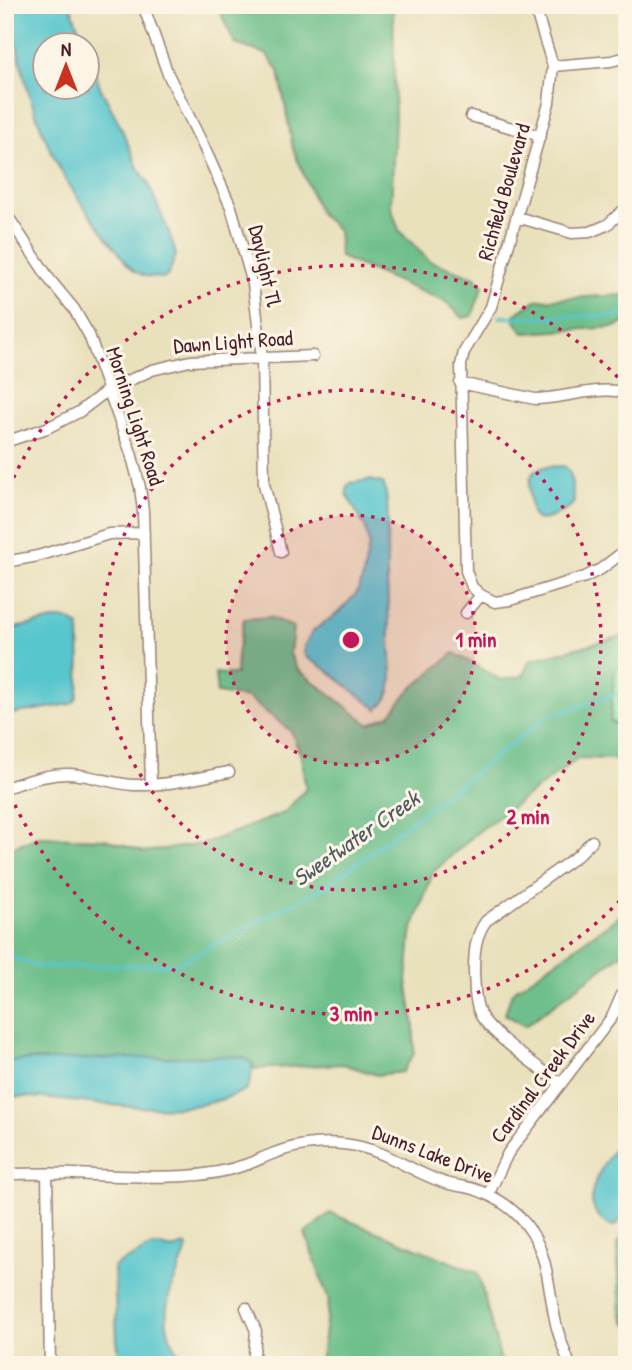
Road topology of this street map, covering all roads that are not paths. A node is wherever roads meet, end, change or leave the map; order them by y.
1 (143, 5) edge
2 (534, 5) edge
3 (627, 57) edge
4 (553, 66) junction
5 (471, 116) dead end
6 (540, 136) junction
7 (627, 207) edge
8 (5, 212) edge
9 (517, 217) junction
10 (313, 356) dead end
11 (262, 358) junction
12 (460, 383) junction
13 (108, 390) junction
14 (627, 394) edge
15 (5, 442) edge
16 (144, 533) junction
17 (627, 549) edge
18 (281, 552) dead end
19 (5, 562) edge
20 (481, 595) junction
21 (466, 613) dead end
22 (229, 772) dead end
23 (151, 785) junction
24 (5, 788) edge
25 (592, 841) dead end
26 (627, 983) edge
27 (561, 1084) junction
28 (5, 1174) edge
29 (47, 1174) junction
30 (488, 1195) junction
31 (246, 1308) dead end
32 (50, 1365) edge
33 (253, 1365) edge
34 (570, 1365) edge

1 - 11 street, Daylight Tl
2 - 4 street, Richfield Boulevard
3 - 4 street
4 - 6 street, Richfield Boulevard
5 - 6 street
6 - 9 street, Richfield Boulevard
7 - 9 street
8 - 13 street, Morning Light Road
9 - 12 street, Richfield Boulevard
10 - 11 street, Dawn Light Road
11 - 13 street, Dawn Light Road
11 - 18 street, Daylight Tl
12 - 14 street
12 - 20 street, Richfield Boulevard
13 - 15 street, Dawn Light Road
13 - 16 street, Morning Light Road
16 - 19 street
16 - 23 street, Morning Light Road
17 - 20 street
20 - 21 street
22 - 23 street
23 - 24 street
25 - 27 street
26 - 27 street, Cardinal Creek Drive
27 - 30 street, Cardinal Creek Drive
28 - 29 street, Dunns Lake Drive
29 - 30 street, Dunns Lake Drive
29 - 32 street
30 - 34 street, Dunns Lake Drive
31 - 33 street

